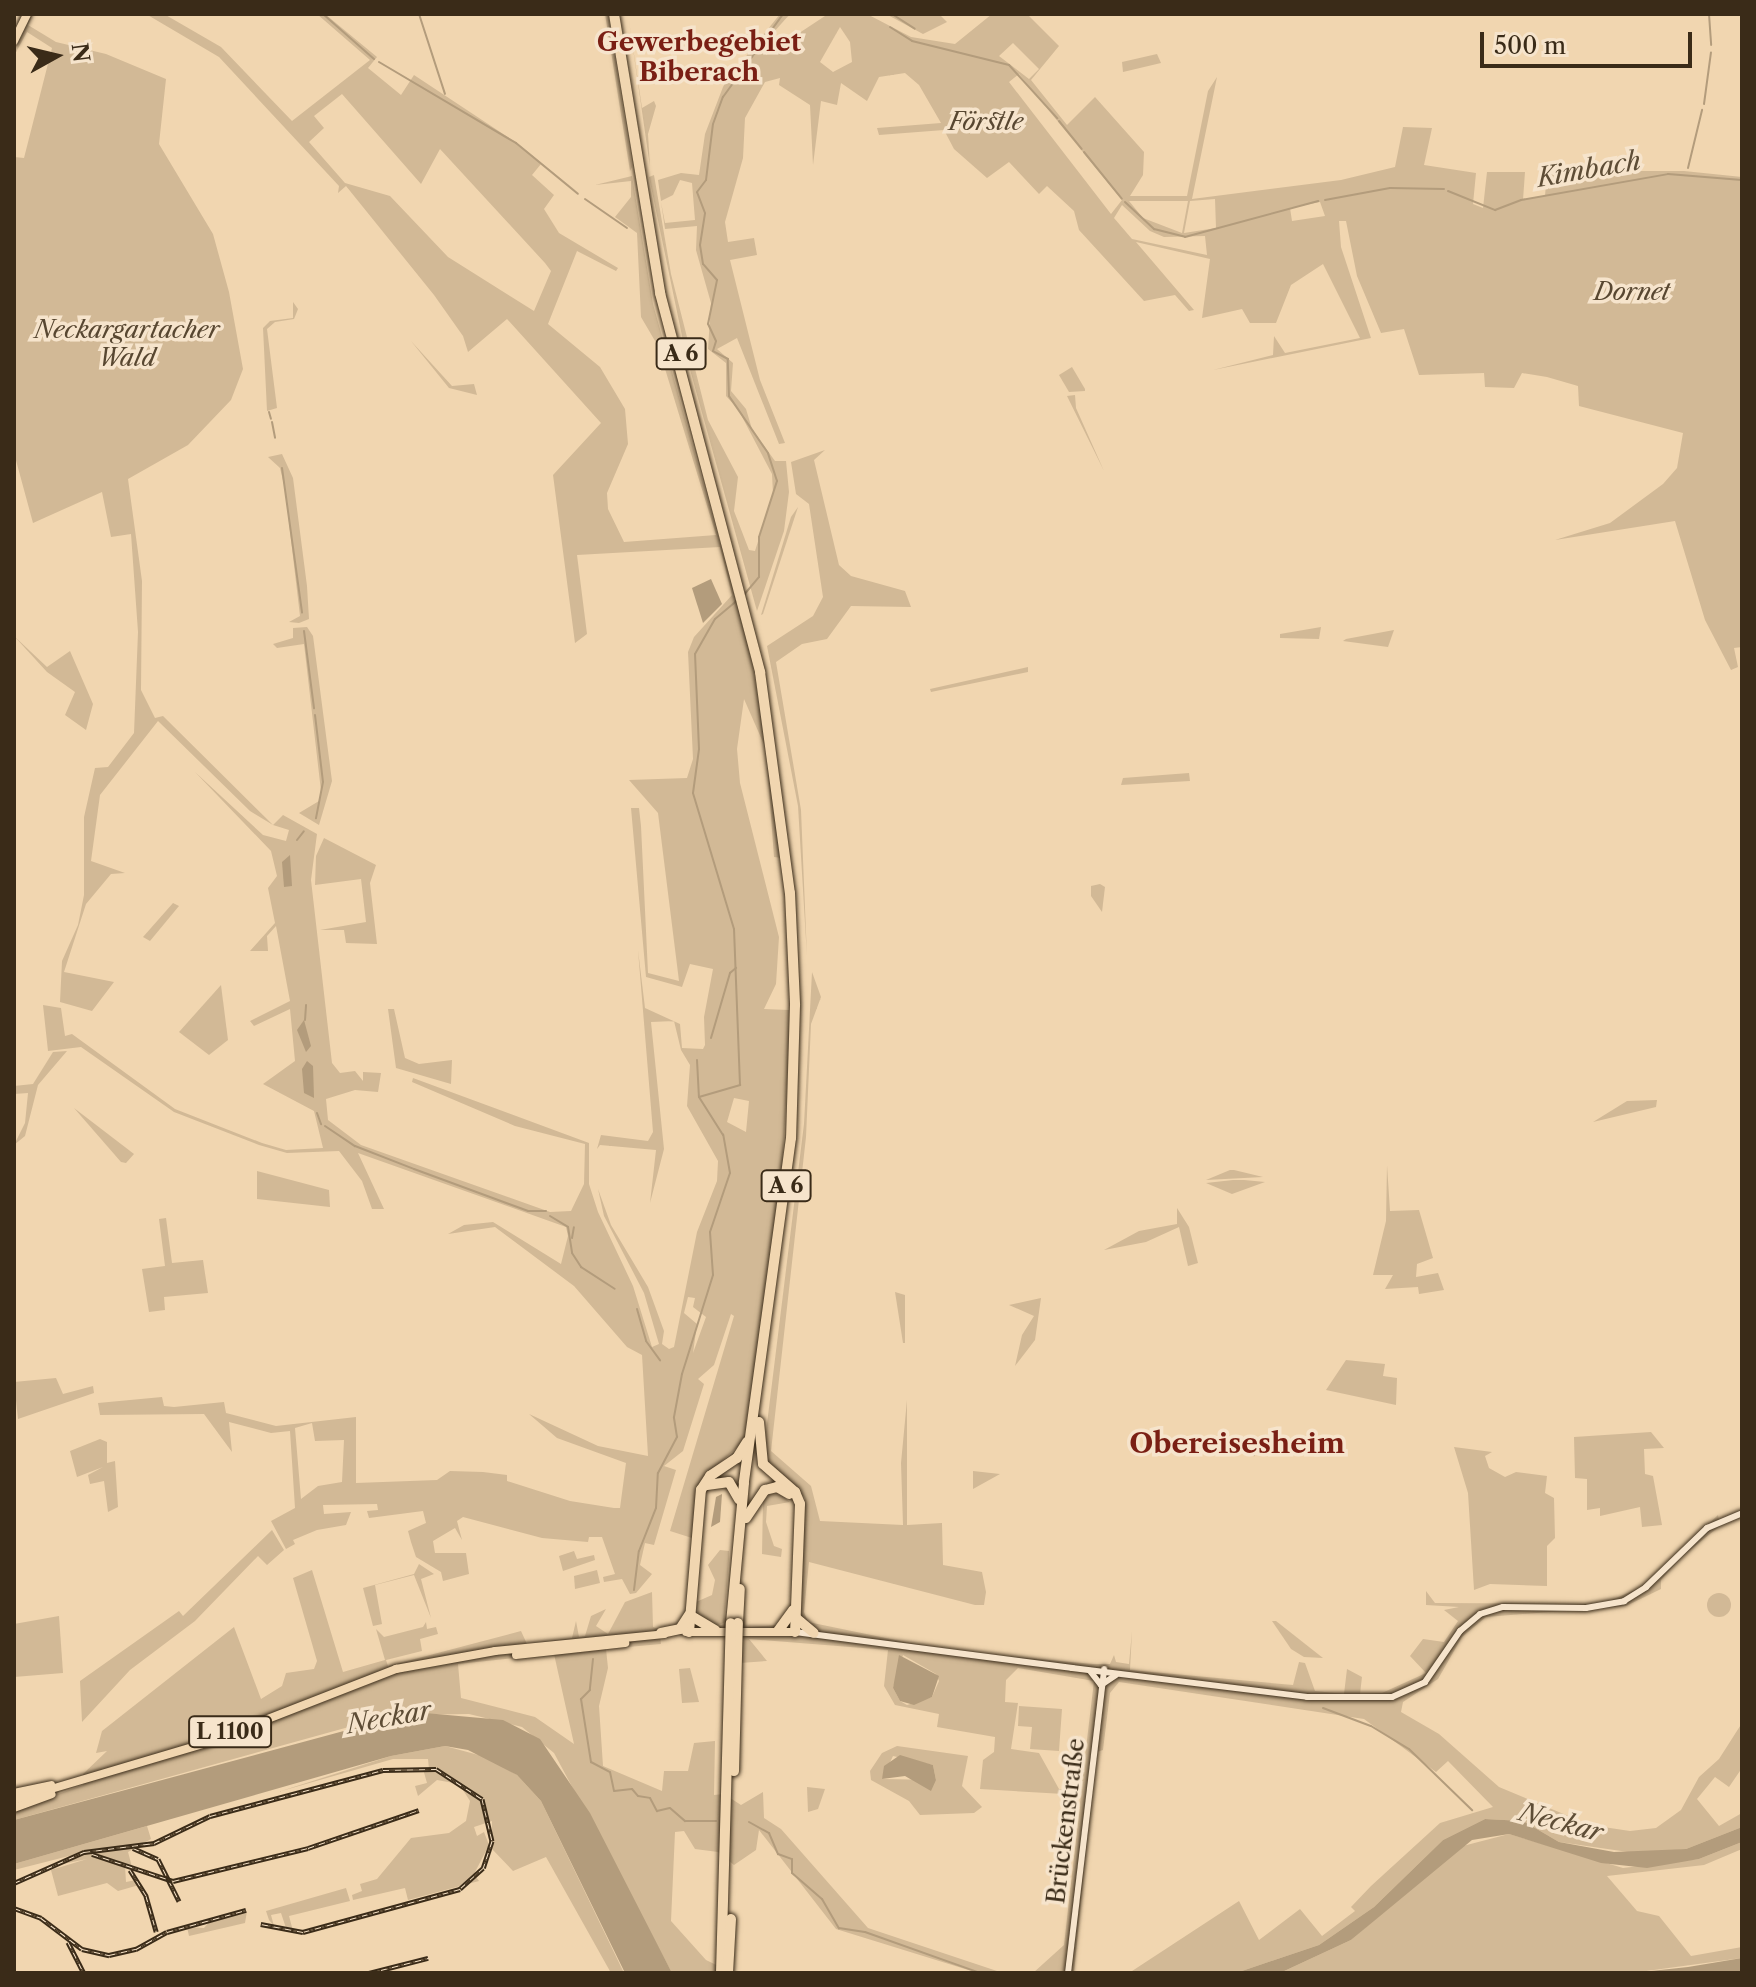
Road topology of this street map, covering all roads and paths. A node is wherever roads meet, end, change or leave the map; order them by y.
1 (27, 14) edge
2 (614, 14) edge
3 (621, 14) edge
4 (14, 41) edge
5 (640, 173) junction
6 (798, 1008) junction
7 (759, 1422) junction
8 (750, 1437) junction
9 (743, 1513) junction
10 (1742, 1513) edge
11 (697, 1542) junction
12 (797, 1562) junction
13 (795, 1614) junction
14 (691, 1615) junction
15 (734, 1623) junction
16 (715, 1630) junction
17 (778, 1631) junction
18 (691, 1632) junction
19 (794, 1632) junction
20 (814, 1633) junction
21 (664, 1634) junction
22 (1072, 1668) junction
23 (1103, 1670) junction
24 (1090, 1671) junction
25 (1124, 1674) junction
26 (1116, 1675) junction
27 (1101, 1685) junction
28 (110, 1771) junction
29 (97, 1775) junction
30 (14, 1793) edge
31 (14, 1800) edge
32 (14, 1808) edge
33 (721, 1973) edge
34 (728, 1973) edge
35 (1068, 1973) edge

1 - 4 main road
2 - 5 highway, A 6
3 - 5 highway, A 6
5 - 6 highway, A 6
6 - 7 highway, A 6
6 - 8 highway, A 6
7 - 9 highway, A 6
7 - 12 highway
8 - 9 highway, A 6
8 - 11 highway
9 - 11 highway
9 - 12 highway
9 - 15 highway, A 6
10 - 25 main road, L 1100
11 - 14 highway
12 - 13 highway
13 - 17 highway
13 - 19 highway
13 - 20 highway
14 - 16 highway
14 - 18 highway
14 - 21 highway
15 - 33 highway, A 6, bridge
15 - 34 highway, A 6, bridge
16 - 17 main road, L 1100
16 - 18 main road, L 1100
17 - 19 main road, L 1100
18 - 21 main road, L 1100
19 - 20 main road, L 1100
20 - 22 main road, L 1100
21 - 28 main road, L 1100
22 - 23 main road, L 1100
22 - 24 main road, L 1100
23 - 24 main road, L 1100
23 - 25 main road, L 1100
23 - 26 main road, L 1100
23 - 27 main road, Brückenstraße
24 - 27 main road
25 - 26 main road, L 1100
26 - 27 main road
27 - 35 main road, Brückenstraße
28 - 29 main road, L 1100
28 - 30 main road
29 - 31 main road, L 1100
29 - 32 main road

